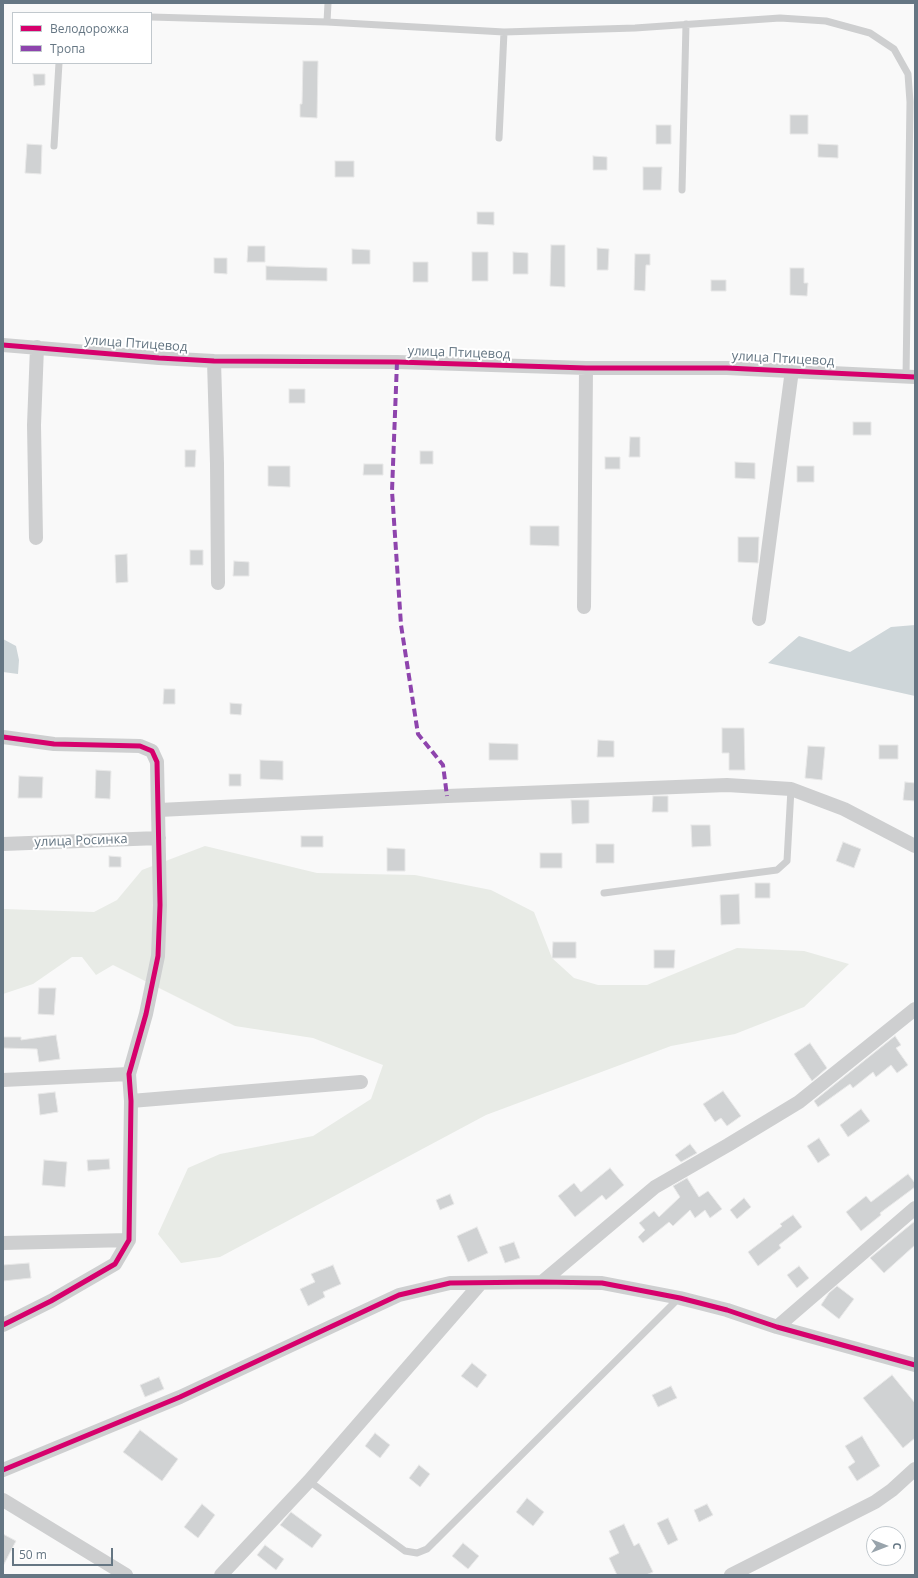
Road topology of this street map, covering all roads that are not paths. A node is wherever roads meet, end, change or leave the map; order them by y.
1 (328, 3) edge
2 (152, 17) edge
3 (326, 22) junction
4 (686, 24) junction
5 (504, 32) junction
6 (59, 64) edge
7 (499, 138) dead end
8 (54, 146) dead end
9 (682, 190) dead end
10 (912, 194) edge
11 (3, 345) edge
12 (37, 347) junction
13 (214, 361) junction
14 (586, 368) junction
15 (792, 370) junction
16 (910, 377) edge
17 (36, 538) dead end
18 (218, 583) dead end
19 (584, 607) dead end
20 (759, 619) dead end
21 (3, 737) edge
22 (791, 789) junction
23 (159, 810) junction
24 (159, 838) junction
25 (3, 844) edge
26 (915, 846) edge
27 (604, 892) dead end
28 (915, 1009) edge
29 (129, 1074) junction
30 (3, 1080) edge
31 (361, 1082) dead end
32 (131, 1101) junction
33 (915, 1208) edge
34 (129, 1240) junction
35 (3, 1243) edge
36 (542, 1282) junction
37 (481, 1283) junction
38 (680, 1298) junction
39 (3, 1326) edge
40 (777, 1327) junction
41 (915, 1365) edge
42 (915, 1469) edge
43 (3, 1470) edge
44 (309, 1481) junction
45 (3, 1500) edge
46 (126, 1575) edge
47 (221, 1575) edge
48 (732, 1575) edge

1 - 3 lane
2 - 3 lane
3 - 5 lane
4 - 5 lane
4 - 9 lane
4 - 10 lane
5 - 7 lane
6 - 8 lane
10 - 16 lane
11 - 12 street, улица Птицевод
12 - 13 street, улица Птицевод
12 - 17 street
13 - 14 street, улица Птицевод
13 - 18 street
14 - 15 street, улица Птицевод
14 - 19 street
15 - 16 street, улица Птицевод
15 - 20 street
21 - 23 street
22 - 23 street
22 - 26 street
22 - 27 lane
23 - 24 street
24 - 25 street, улица Росинка
24 - 29 street
28 - 36 street
29 - 30 street
29 - 32 street
31 - 32 street
32 - 34 street
33 - 40 street
34 - 35 street
34 - 39 street
36 - 37 street
36 - 38 street
37 - 43 street
37 - 44 street
38 - 40 street
38 - 44 lane
40 - 41 street
42 - 48 street
44 - 47 street
45 - 46 street

